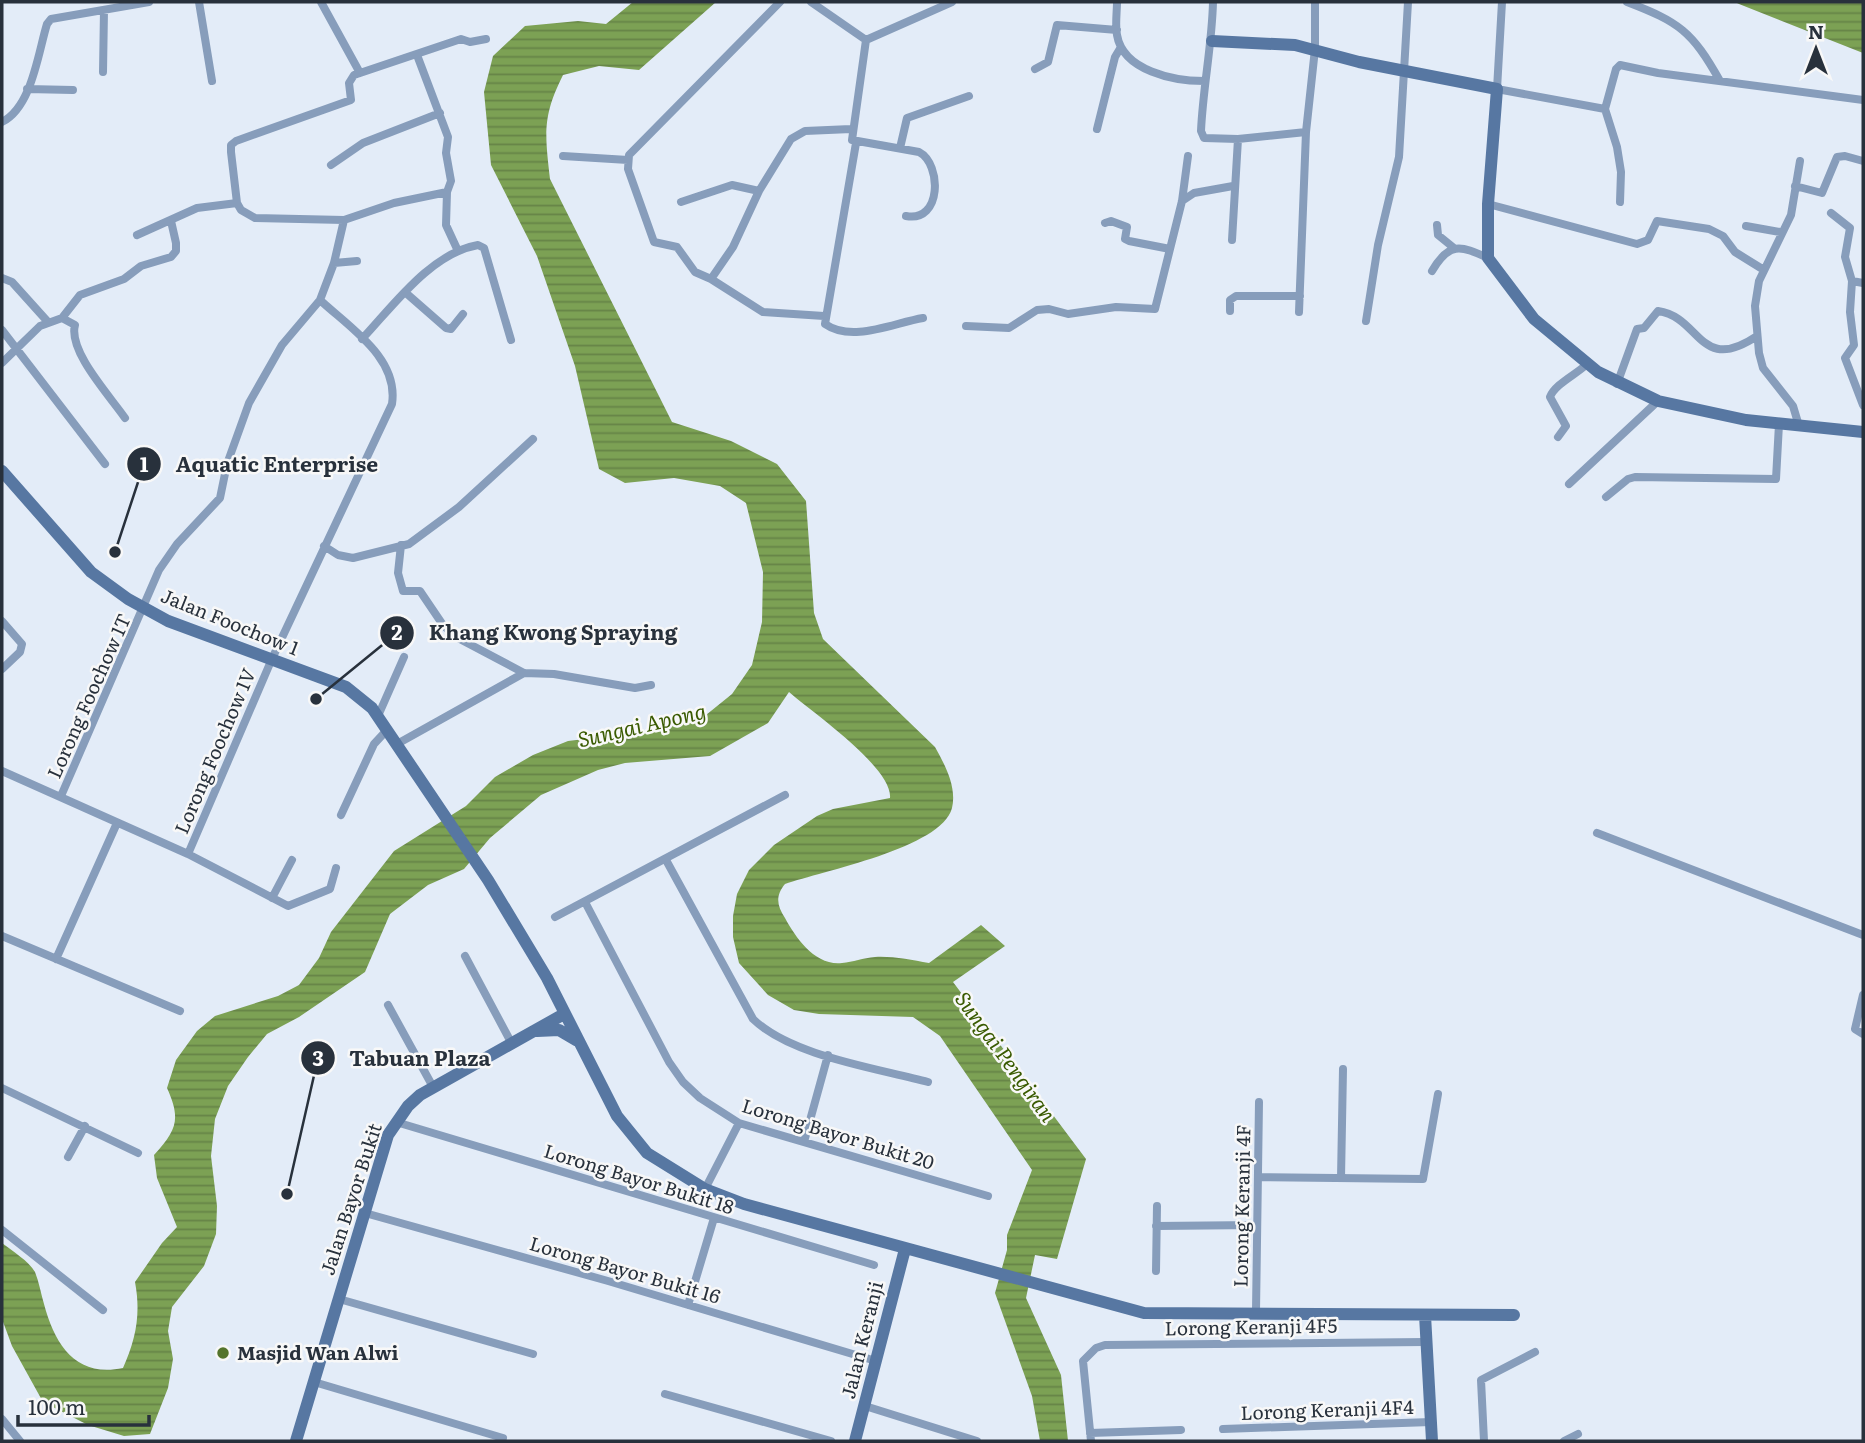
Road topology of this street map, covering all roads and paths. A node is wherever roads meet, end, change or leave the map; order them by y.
1 (149, 2) edge
2 (200, 2) edge
3 (321, 2) edge
4 (780, 2) edge
5 (811, 2) edge
6 (952, 2) edge
7 (1117, 2) edge
8 (1213, 2) edge
9 (1315, 2) edge
10 (1408, 2) edge
11 (1502, 2) edge
12 (1627, 2) edge
13 (104, 10) junction
14 (1116, 30) junction
15 (486, 39) dead end
16 (866, 40) junction
17 (1212, 41) junction
18 (1121, 47) junction
19 (1315, 49) junction
20 (417, 55) junction
21 (1035, 69) dead end
22 (1405, 69) junction
23 (103, 72) dead end
24 (360, 73) junction
25 (212, 80) dead end
26 (1204, 81) junction
27 (1720, 81) junction
28 (27, 89) junction
29 (74, 89) dead end
30 (1497, 89) junction
31 (969, 96) dead end
32 (1863, 100) edge
33 (1605, 109) junction
34 (440, 113) junction
35 (2, 122) edge
36 (851, 129) junction
37 (1097, 129) dead end
38 (1306, 132) junction
39 (1238, 139) junction
40 (856, 143) junction
41 (900, 148) junction
42 (563, 156) dead end
43 (1188, 156) dead end
44 (628, 160) junction
45 (1800, 161) dead end
46 (1863, 161) edge
47 (331, 165) dead end
48 (1233, 186) junction
49 (1795, 186) junction
50 (759, 191) junction
51 (447, 192) junction
52 (1182, 201) junction
53 (681, 202) dead end
54 (1620, 202) dead end
55 (237, 203) junction
56 (1488, 204) junction
57 (1831, 213) dead end
58 (906, 216) dead end
59 (344, 220) junction
60 (171, 221) junction
61 (1105, 223) dead end
62 (1437, 225) dead end
63 (1746, 226) dead end
64 (1780, 232) junction
65 (137, 235) dead end
66 (1232, 240) dead end
67 (1454, 248) junction
68 (1170, 249) junction
69 (458, 251) junction
70 (1488, 258) junction
71 (357, 261) dead end
72 (334, 263) junction
73 (1764, 270) junction
74 (1432, 271) dead end
75 (2, 278) edge
76 (712, 279) junction
77 (1852, 281) junction
78 (1863, 283) edge
79 (406, 293) junction
80 (1300, 296) junction
81 (320, 300) junction
82 (1230, 311) dead end
83 (1299, 312) dead end
84 (463, 314) dead end
85 (824, 316) junction
86 (62, 318) junction
87 (923, 318) dead end
88 (1366, 321) dead end
89 (47, 322) junction
90 (966, 326) dead end
91 (2, 330) edge
92 (1757, 336) junction
93 (362, 339) junction
94 (511, 340) dead end
95 (18, 349) junction
96 (2, 363) edge
97 (1587, 364) junction
98 (1617, 384) junction
99 (1658, 401) junction
100 (1863, 405) edge
101 (125, 418) dead end
102 (1779, 424) junction
103 (1799, 426) junction
104 (1863, 431) edge
105 (1558, 437) dead end
106 (533, 439) dead end
107 (105, 464) dead end
108 (2, 471) edge
109 (1569, 484) dead end
110 (1606, 497) dead end
111 (401, 545) junction
112 (324, 546) junction
113 (145, 609) junction
114 (2, 621) edge
115 (404, 657) dead end
116 (271, 661) junction
117 (2, 668) edge
118 (524, 673) junction
119 (651, 685) dead end
120 (378, 716) junction
121 (387, 730) junction
122 (397, 744) junction
123 (2, 771) edge
124 (785, 795) dead end
125 (61, 796) junction
126 (341, 815) dead end
127 (117, 823) junction
128 (1597, 833) dead end
129 (188, 855) junction
130 (292, 860) dead end
131 (666, 860) junction
132 (336, 868) dead end
133 (272, 898) junction
134 (586, 902) junction
135 (555, 918) dead end
136 (1863, 935) edge
137 (2, 936) edge
138 (465, 957) dead end
139 (55, 959) junction
140 (548, 981) junction
141 (1863, 995) edge
142 (388, 1005) dead end
143 (180, 1011) dead end
144 (564, 1014) junction
145 (535, 1031) junction
146 (1863, 1034) edge
147 (512, 1044) junction
148 (581, 1045) junction
149 (828, 1055) junction
150 (1343, 1069) dead end
151 (928, 1082) dead end
152 (433, 1087) junction
153 (2, 1088) edge
154 (1438, 1094) dead end
155 (1259, 1102) dead end
156 (396, 1122) junction
157 (739, 1123) junction
158 (85, 1126) junction
159 (804, 1142) junction
160 (138, 1153) dead end
161 (68, 1157) dead end
162 (1258, 1177) junction
163 (1341, 1178) junction
164 (705, 1189) junction
165 (988, 1196) dead end
166 (1157, 1206) dead end
167 (365, 1213) junction
168 (714, 1218) junction
169 (1257, 1225) junction
170 (1156, 1226) junction
171 (2, 1230) edge
172 (905, 1249) junction
173 (874, 1265) dead end
174 (1156, 1271) dead end
175 (339, 1299) junction
176 (688, 1305) junction
177 (103, 1310) dead end
178 (1256, 1311) junction
179 (1425, 1315) junction
180 (1514, 1315) dead end
181 (1425, 1342) junction
182 (1535, 1352) dead end
183 (533, 1354) dead end
184 (876, 1361) junction
185 (314, 1382) junction
186 (665, 1394) dead end
187 (865, 1406) junction
188 (2, 1419) edge
189 (1431, 1422) junction
190 (1223, 1429) dead end
191 (1181, 1430) dead end
192 (1578, 1434) dead end
193 (1090, 1437) edge
194 (503, 1438) dead end
195 (20, 1441) edge
196 (296, 1441) edge
197 (831, 1441) edge
198 (855, 1441) edge
199 (977, 1441) edge
200 (1432, 1441) edge
201 (1484, 1441) edge
202 (1564, 1441) edge

1 - 13 street
2 - 25 street
3 - 24 street
4 - 44 street
5 - 16 street
6 - 16 street
7 - 14 street
8 - 17 street
9 - 19 street
10 - 22 street
11 - 30 street
12 - 27 street
13 - 23 street
13 - 28 street
14 - 18 street
14 - 21 street
15 - 20 street
16 - 36 street
17 - 19 street
17 - 26 street
18 - 26 street
18 - 37 street
19 - 22 street
19 - 38 street
20 - 24 street
20 - 34 street
22 - 30 street
22 - 88 street
24 - 55 street
26 - 39 street
27 - 32 street
27 - 33 street
28 - 29 street
28 - 35 street
30 - 33 street
30 - 56 street
31 - 41 street
33 - 54 street
34 - 47 street
34 - 51 street
36 - 40 street
36 - 50 street
38 - 39 street
38 - 80 street
39 - 48 street
40 - 41 street
40 - 85 street
41 - 58 street
42 - 44 street
43 - 52 street
44 - 76 street
45 - 49 street
46 - 49 street
48 - 52 street
48 - 66 street
49 - 64 street
50 - 53 street
50 - 76 street
51 - 59 street
51 - 69 street
52 - 68 street
55 - 59 street
55 - 60 street
56 - 70 street
56 - 73 street
57 - 77 street
59 - 72 street, Lorong Foochow 1T
60 - 65 street
60 - 86 street
61 - 68 street
62 - 67 street
63 - 64 street
64 - 73 street
67 - 70 street
67 - 74 street
68 - 90 street
69 - 79 street
69 - 94 street
70 - 97 street
71 - 72 street
72 - 81 street, Lorong Foochow 1T
73 - 92 street
75 - 89 street
76 - 85 street
77 - 78 street
77 - 100 street
79 - 84 street
79 - 93 street
80 - 82 street
80 - 83 street
81 - 93 street, Lorong Foochow 1V
81 - 113 street, Lorong Foochow 1T
85 - 87 street
86 - 89 street
86 - 101 street
89 - 95 street
91 - 95 street
92 - 98 street
92 - 103 street
93 - 112 street, Lorong Foochow 1V
95 - 96 street
95 - 107 street
97 - 98 street
97 - 105 street
98 - 99 street
99 - 102 street
99 - 109 street
102 - 103 street
102 - 110 street
103 - 104 street
106 - 111 street
108 - 113 street, Jalan Foochow 1
111 - 112 street
111 - 118 street
112 - 116 street, Lorong Foochow 1V
113 - 116 street, Jalan Foochow 1
113 - 125 street, Lorong Foochow 1T
114 - 117 street
115 - 120 street
116 - 120 street, Jalan Foochow 1
116 - 129 street, Lorong Foochow 1V
118 - 119 street
118 - 122 street
120 - 121 street, Jalan Foochow 1
121 - 122 street, Jalan Foochow 1
121 - 126 street
122 - 140 street, Jalan Foochow 1
123 - 125 street, Lorong Foochow 1T
124 - 131 street
125 - 127 street, Lorong Foochow 1T
127 - 129 street, Lorong Foochow 1T
127 - 139 street
128 - 136 street
129 - 133 street, Lorong Foochow 1T
130 - 133 street
131 - 134 street
131 - 149 street
132 - 133 street, Lorong Foochow 1T
134 - 135 street
134 - 157 street, Lorong Bayor Bukit 20
137 - 139 street
138 - 147 street
139 - 143 street
140 - 144 street
140 - 145 street
140 - 148 street
141 - 146 street
142 - 152 street
144 - 145 street, Jalan Bayor Bukit
144 - 148 street
145 - 147 street, Jalan Bayor Bukit
145 - 148 street
147 - 152 street, Jalan Bayor Bukit
148 - 164 street
149 - 151 street
149 - 159 street
150 - 163 street
152 - 156 street, Jalan Bayor Bukit
153 - 158 street
154 - 163 street
155 - 162 street, Lorong Keranji 4F
156 - 167 street, Jalan Bayor Bukit
156 - 168 street, Lorong Bayor Bukit 18
157 - 159 street, Lorong Bayor Bukit 20
157 - 164 street
158 - 160 street
158 - 161 street
159 - 165 street, Lorong Bayor Bukit 20
162 - 163 street
162 - 169 street, Lorong Keranji 4F
164 - 172 street
166 - 170 street
167 - 175 street, Jalan Bayor Bukit
167 - 176 street, Lorong Bayor Bukit 16
168 - 173 street, Lorong Bayor Bukit 18
168 - 176 street
169 - 170 street
169 - 178 street, Lorong Keranji 4F
170 - 174 street
171 - 177 street
172 - 178 street
172 - 184 street, Jalan Keranji
175 - 183 street
175 - 185 street, Jalan Bayor Bukit
176 - 184 street, Lorong Bayor Bukit 16
178 - 179 street
179 - 180 street
179 - 181 street
181 - 189 street
181 - 193 street, Lorong Keranji 4F5
182 - 201 street
184 - 187 street, Jalan Keranji
185 - 194 street
185 - 196 street, Jalan Bayor Bukit
186 - 197 street
187 - 198 street, Jalan Keranji
187 - 199 street
188 - 195 street
189 - 190 street, Lorong Keranji 4F4
189 - 200 street
191 - 193 street
192 - 202 street

